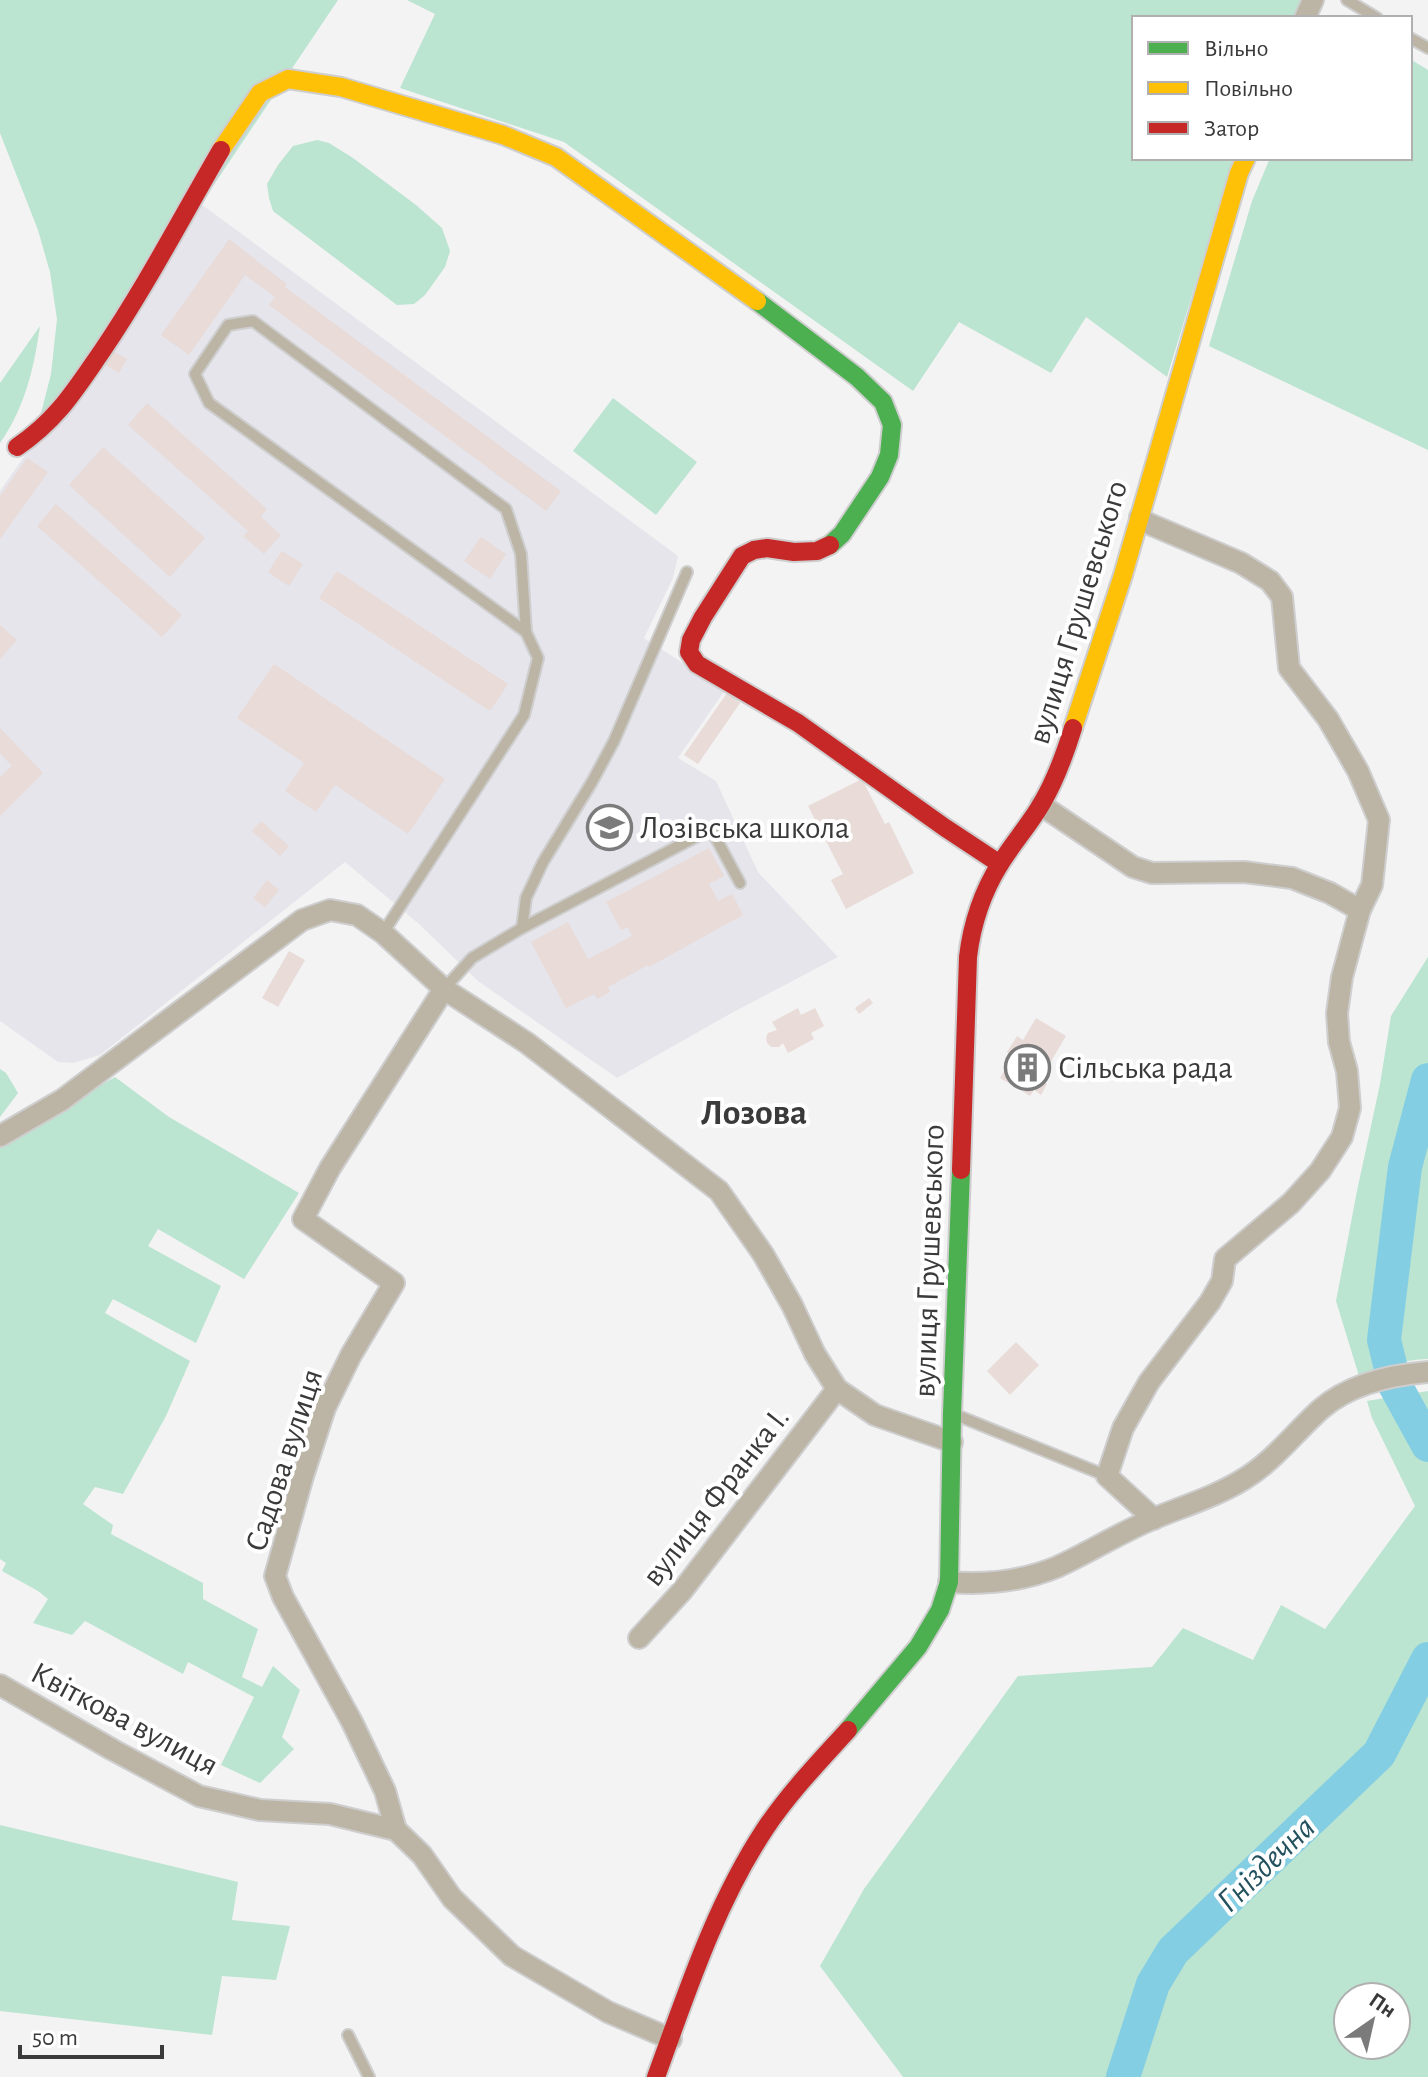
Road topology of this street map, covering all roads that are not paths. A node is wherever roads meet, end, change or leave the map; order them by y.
1 (1347, 0) edge
2 (1374, 16) edge
3 (1245, 160) edge
4 (17, 447) dead end
5 (1140, 517) junction
6 (687, 572) dead end
7 (526, 632) junction
8 (1041, 805) junction
9 (1000, 864) junction
10 (740, 883) dead end
11 (1360, 910) junction
12 (522, 928) junction
13 (383, 933) junction
14 (444, 989) junction
15 (0, 1136) edge
16 (1421, 1373) edge
17 (837, 1389) junction
18 (952, 1414) junction
19 (952, 1442) junction
20 (1107, 1476) junction
21 (1154, 1519) junction
22 (949, 1582) junction
23 (639, 1638) dead end
24 (0, 1685) edge
25 (396, 1830) junction
26 (348, 2035) dead end
27 (671, 2039) junction
28 (369, 2077) edge
29 (656, 2077) edge

1 - 2 lane
3 - 5 street, вулиця Грушевського
4 - 9 street
5 - 8 street, вулиця Грушевського
5 - 11 street
6 - 12 lane
7 - 7 lane
7 - 13 lane
8 - 9 street, вулиця Грушевського
8 - 11 street
9 - 18 street, вулиця Грушевського
10 - 12 lane
11 - 20 street
12 - 14 lane
13 - 14 street
13 - 15 street
14 - 17 street
14 - 25 street, Садова вулиця
16 - 21 street
17 - 19 street
17 - 23 street, вулиця Франка І.
18 - 19 street, вулиця Грушевського
18 - 20 lane
19 - 22 street, вулиця Грушевського
20 - 21 street
21 - 22 street
22 - 27 street, вулиця Грушевського
24 - 25 street, Квіткова вулиця
25 - 27 street
26 - 28 lane
27 - 29 street, вулиця Грушевського

